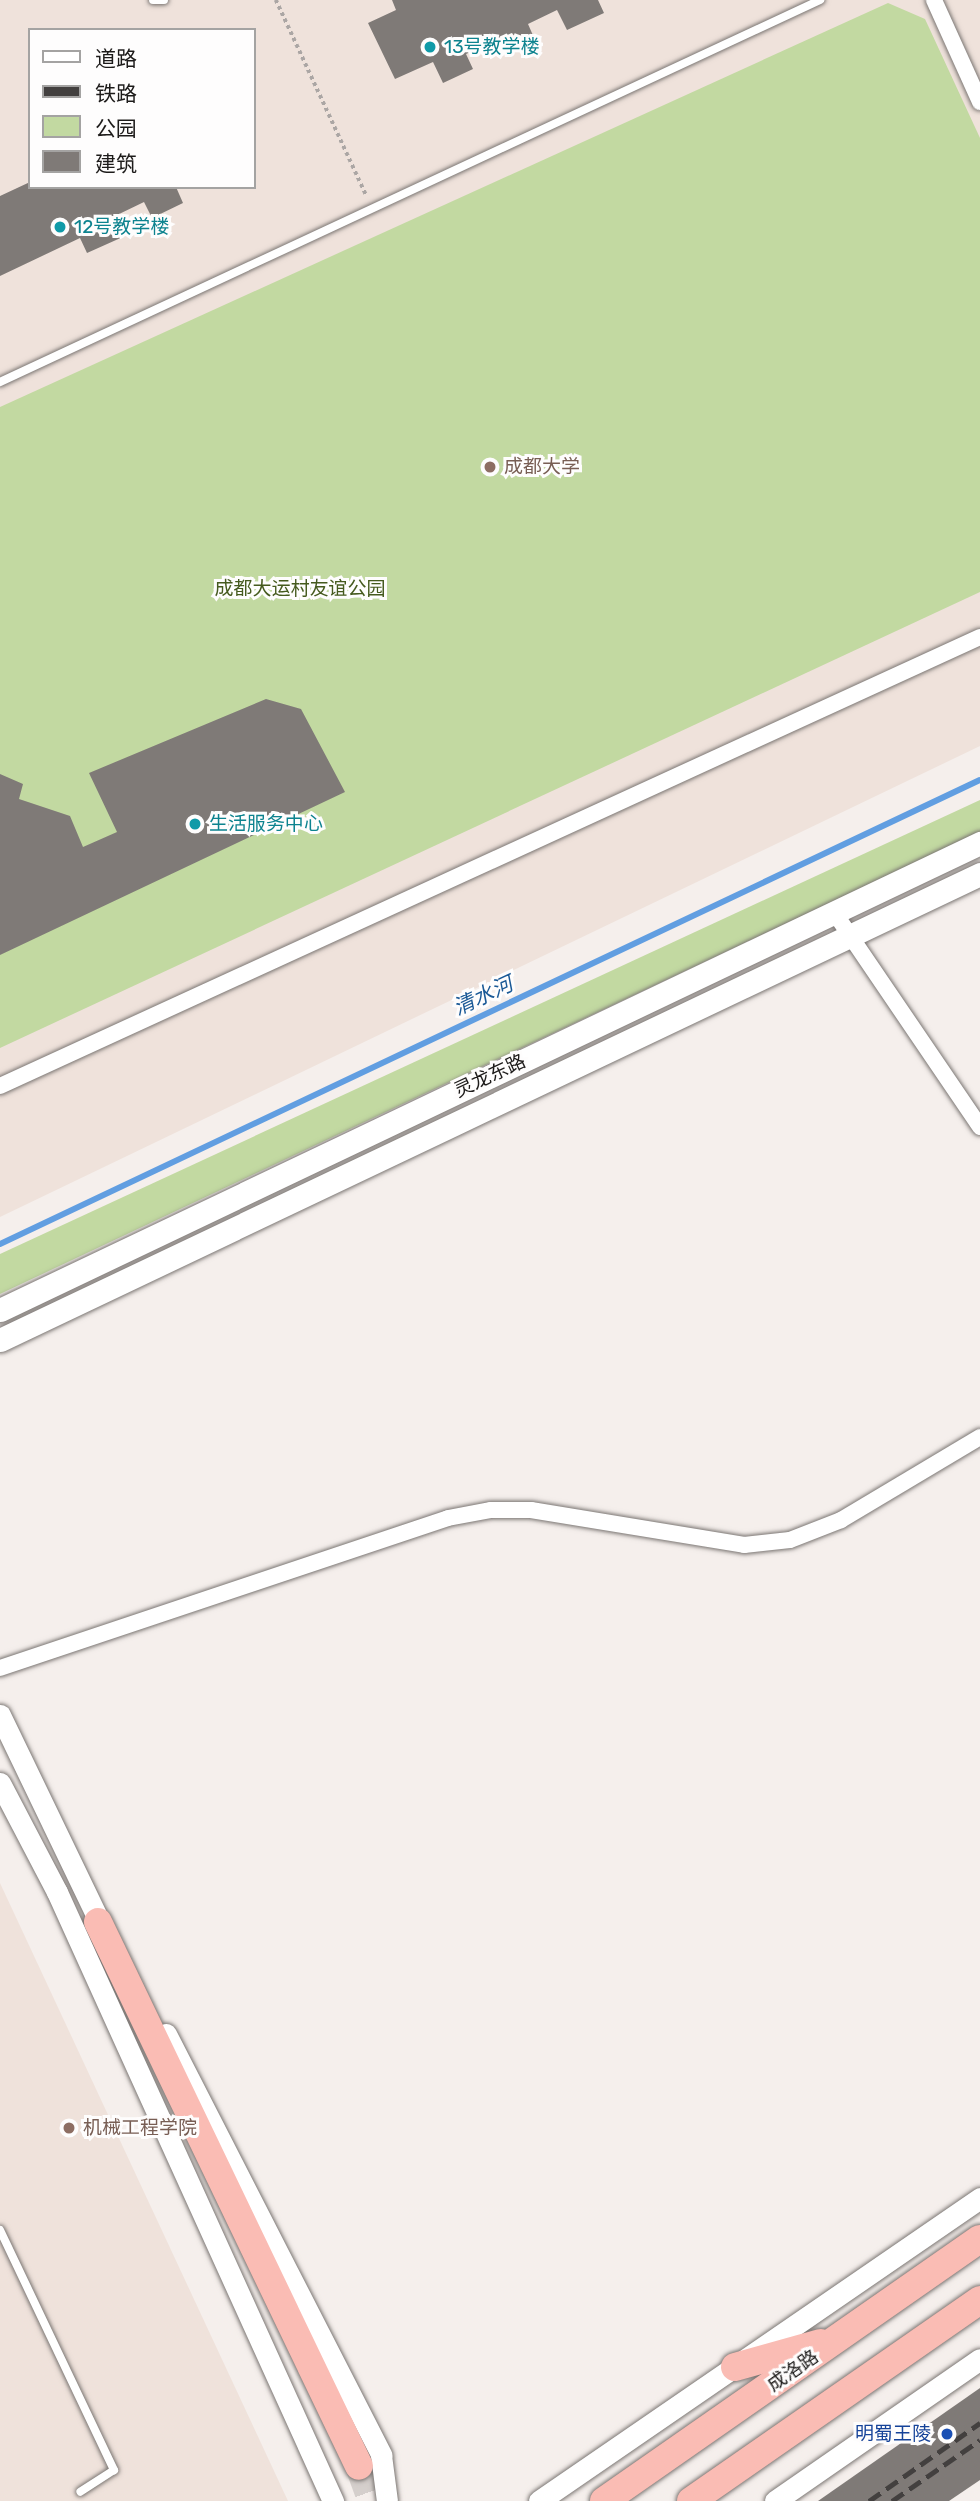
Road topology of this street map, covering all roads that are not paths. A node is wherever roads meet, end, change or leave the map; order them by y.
1 (153, 0) edge
2 (164, 0) edge
3 (820, 0) edge
4 (934, 0) edge
5 (980, 102) edge
6 (0, 382) edge
7 (980, 637) edge
8 (980, 843) edge
9 (980, 874) edge
10 (834, 912) junction
11 (852, 936) junction
12 (0, 1086) edge
13 (980, 1127) edge
14 (0, 1310) edge
15 (0, 1340) edge
16 (980, 1437) edge
17 (0, 1668) edge
18 (0, 1715) edge
19 (1, 1789) edge
20 (98, 1922) junction
21 (980, 2197) edge
22 (0, 2230) edge
23 (980, 2239) edge
24 (980, 2300) edge
25 (841, 2338) junction
26 (980, 2359) edge
27 (735, 2367) junction
28 (359, 2466) tunnel mouth
29 (80, 2492) dead end
30 (333, 2501) edge
31 (387, 2501) edge
32 (539, 2501) edge
33 (604, 2501) edge
34 (691, 2501) edge
35 (775, 2501) edge

1 - 2 lane
3 - 6 lane
4 - 5 street
7 - 12 street
8 - 10 main road, 灵龙东路
9 - 11 main road, 灵龙东路
10 - 11 street
10 - 14 main road, 灵龙东路
11 - 13 street
11 - 15 main road, 灵龙东路
16 - 17 street
18 - 20 street
19 - 30 street
20 - 28 highway
20 - 31 street
21 - 27 street
22 - 29 lane
23 - 25 highway, 成洛路
24 - 34 highway
25 - 27 highway
25 - 33 highway, 成洛路
26 - 35 street
27 - 32 street

